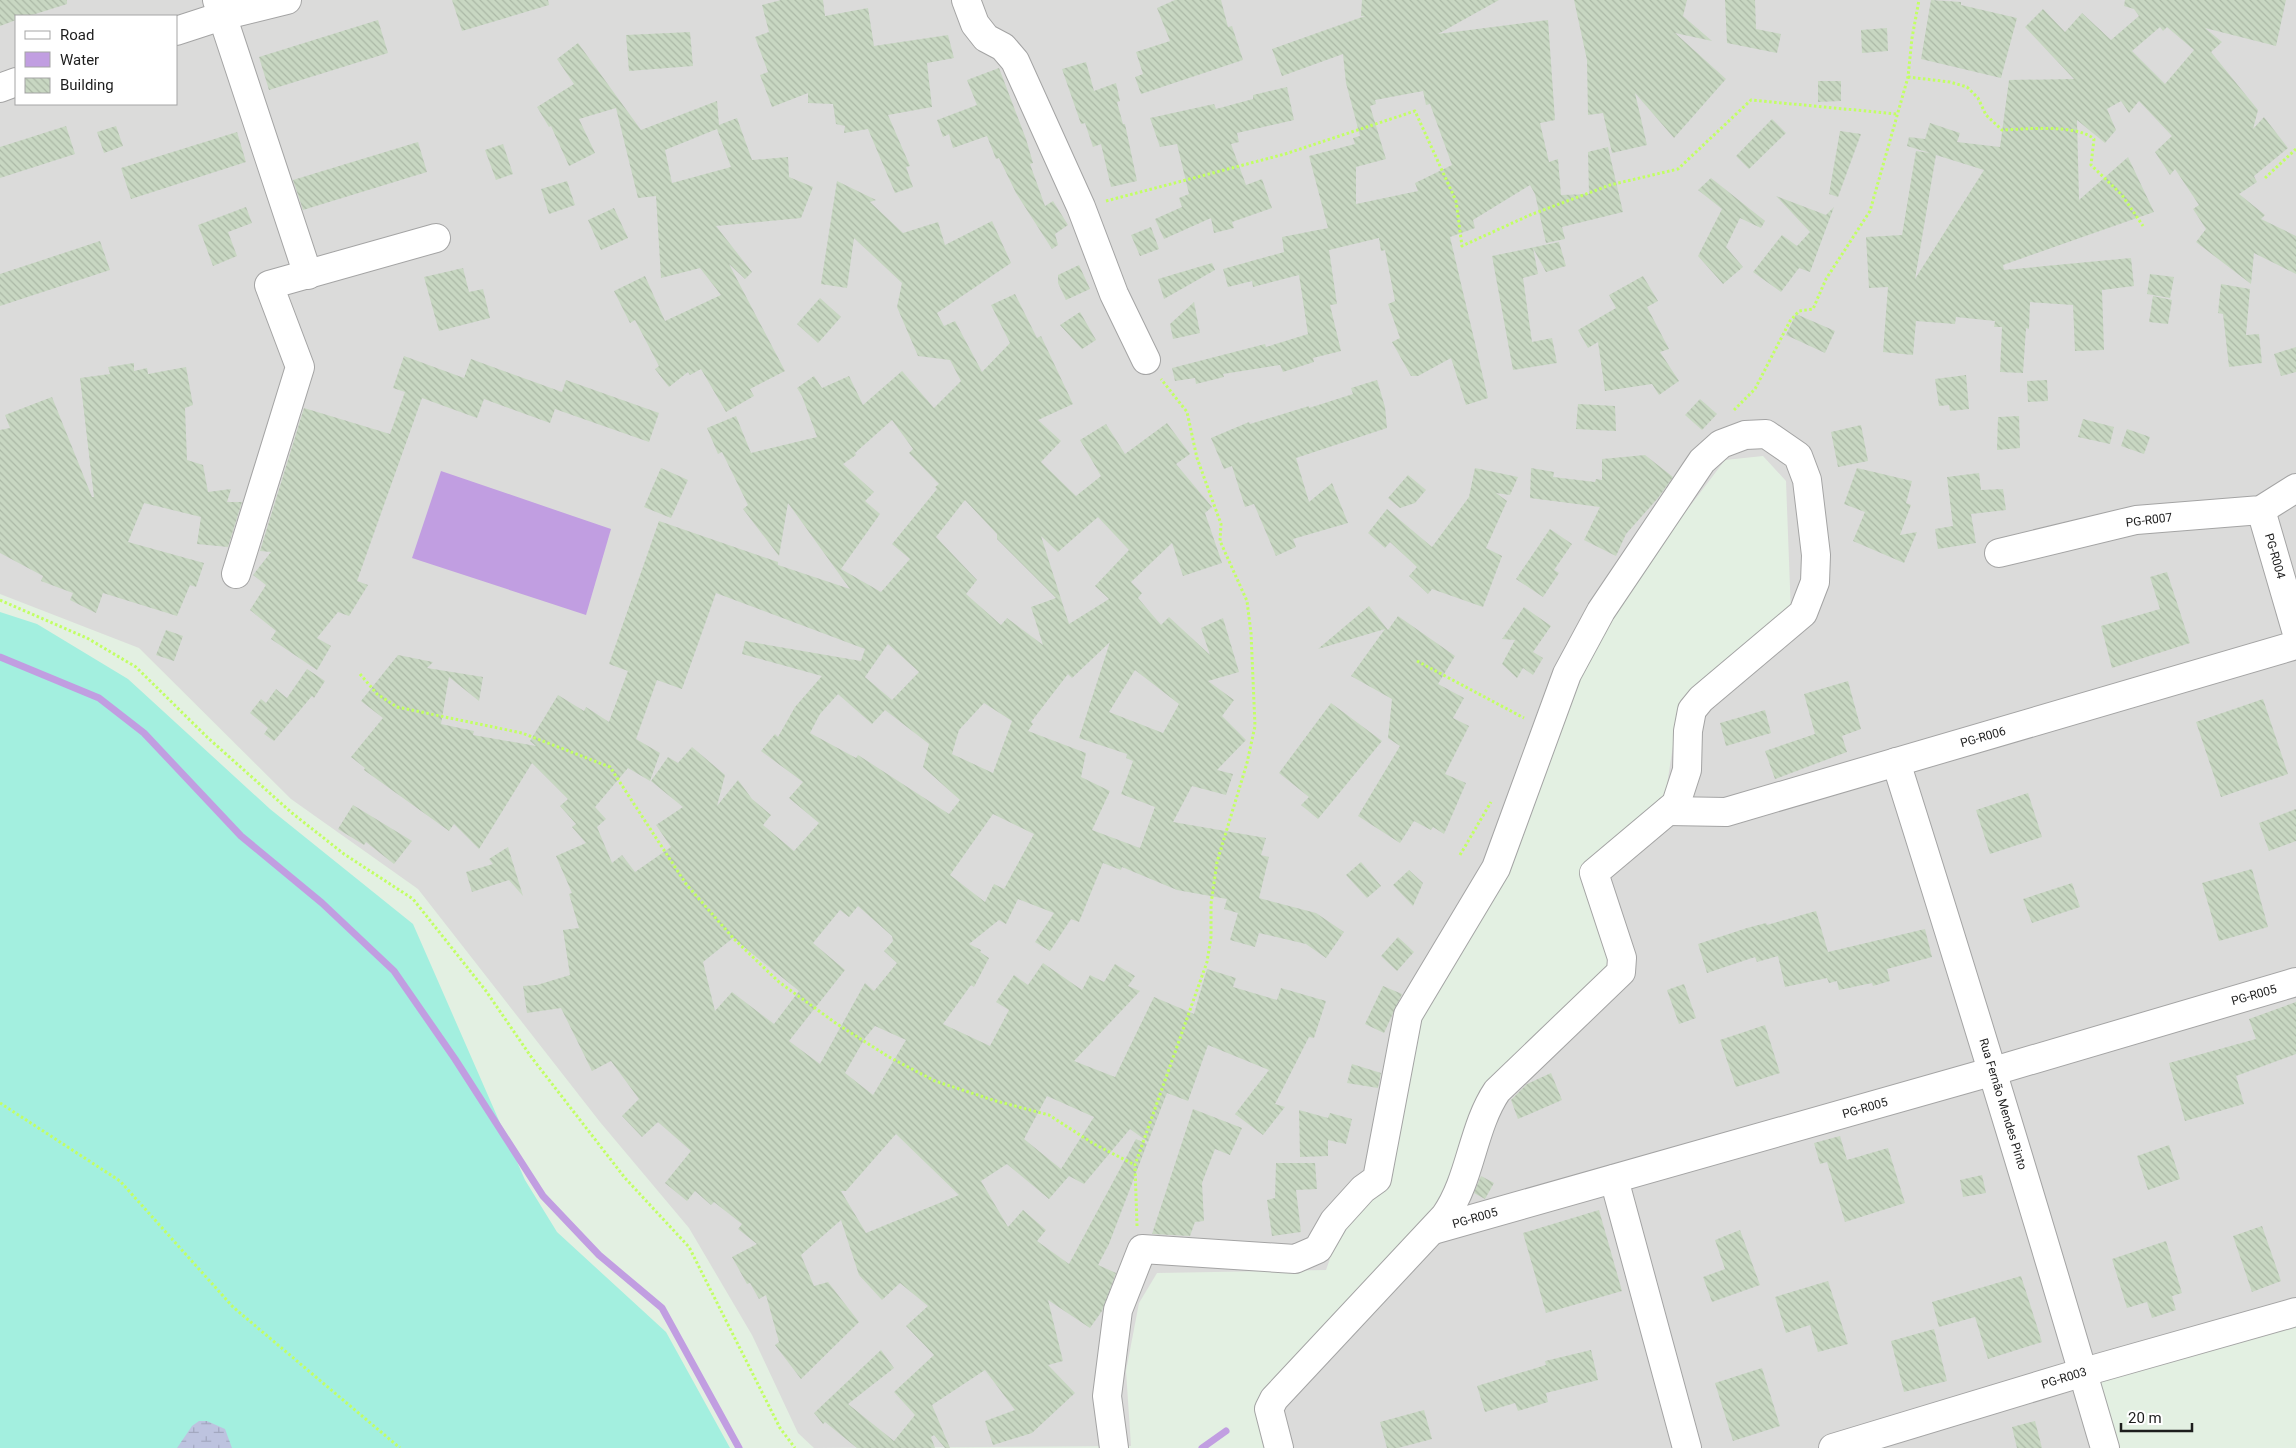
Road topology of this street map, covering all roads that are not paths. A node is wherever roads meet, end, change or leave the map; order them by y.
1 (287, 0) edge
2 (966, 0) edge
3 (220, 8) edge
4 (178, 30) edge
5 (15, 82) edge
6 (0, 88) edge
7 (436, 238) dead end
8 (308, 275) junction
9 (1146, 360) road end
10 (2296, 488) edge
11 (2261, 510) junction
12 (1998, 553) dead end
13 (236, 574) dead end
14 (2296, 630) edge
15 (2296, 645) edge
16 (1896, 762) junction
17 (1668, 811) junction
18 (2296, 982) edge
19 (1994, 1071) junction
20 (1614, 1178) junction
21 (1433, 1230) junction
22 (2296, 1312) edge
23 (2084, 1372) junction
24 (1114, 1448) edge
25 (1279, 1448) edge
26 (1687, 1448) edge
27 (1833, 1448) edge
28 (2105, 1448) edge

1 - 3 street
2 - 9 street
3 - 4 street
3 - 8 street
5 - 6 street
7 - 8 street
8 - 13 street
10 - 11 street, PG-R007
11 - 12 street, PG-R007
11 - 14 street, PG-R004
15 - 16 street, PG-R006
16 - 17 street, PG-R006
16 - 19 street, Rua Fernão Mendes Pinto
17 - 21 street
17 - 24 street
18 - 19 street, PG-R005
19 - 20 street, PG-R005
19 - 23 street, Rua Fernão Mendes Pinto
20 - 21 street, PG-R005
20 - 26 street
21 - 25 street
22 - 23 street, PG-R003
23 - 27 street, PG-R003
23 - 28 street, Rua Fernão Mendes Pinto

